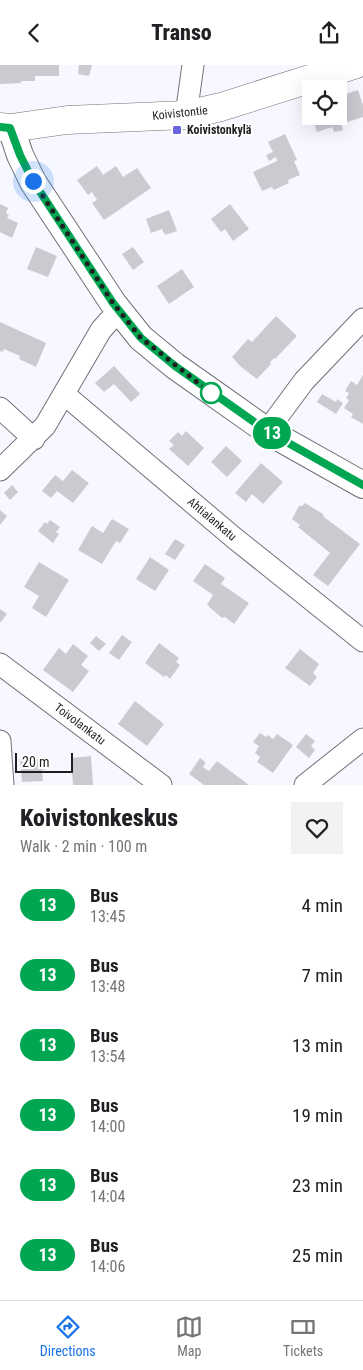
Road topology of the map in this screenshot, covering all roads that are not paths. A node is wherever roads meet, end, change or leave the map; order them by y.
1 (194, 65) edge
2 (354, 65) edge
3 (186, 115) junction
4 (5, 128) edge
5 (121, 313) junction
6 (363, 319) edge
7 (64, 394) junction
8 (0, 408) edge
9 (267, 431) junction
10 (34, 439) junction
11 (0, 470) edge
12 (363, 485) edge
13 (363, 641) edge
14 (0, 664) edge
15 (363, 739) edge
16 (0, 741) edge
17 (3, 785) edge
18 (161, 785) edge
19 (305, 785) edge

1 - 3 street
2 - 3 main road, Koivistontie
3 - 4 main road, Koivistontie
4 - 5 street
5 - 7 street
5 - 9 street
6 - 9 street
7 - 10 street
7 - 13 street, Ahtialankatu
8 - 10 street
9 - 12 street
10 - 11 street
14 - 18 street, Toivolankatu
15 - 19 street
16 - 17 street

